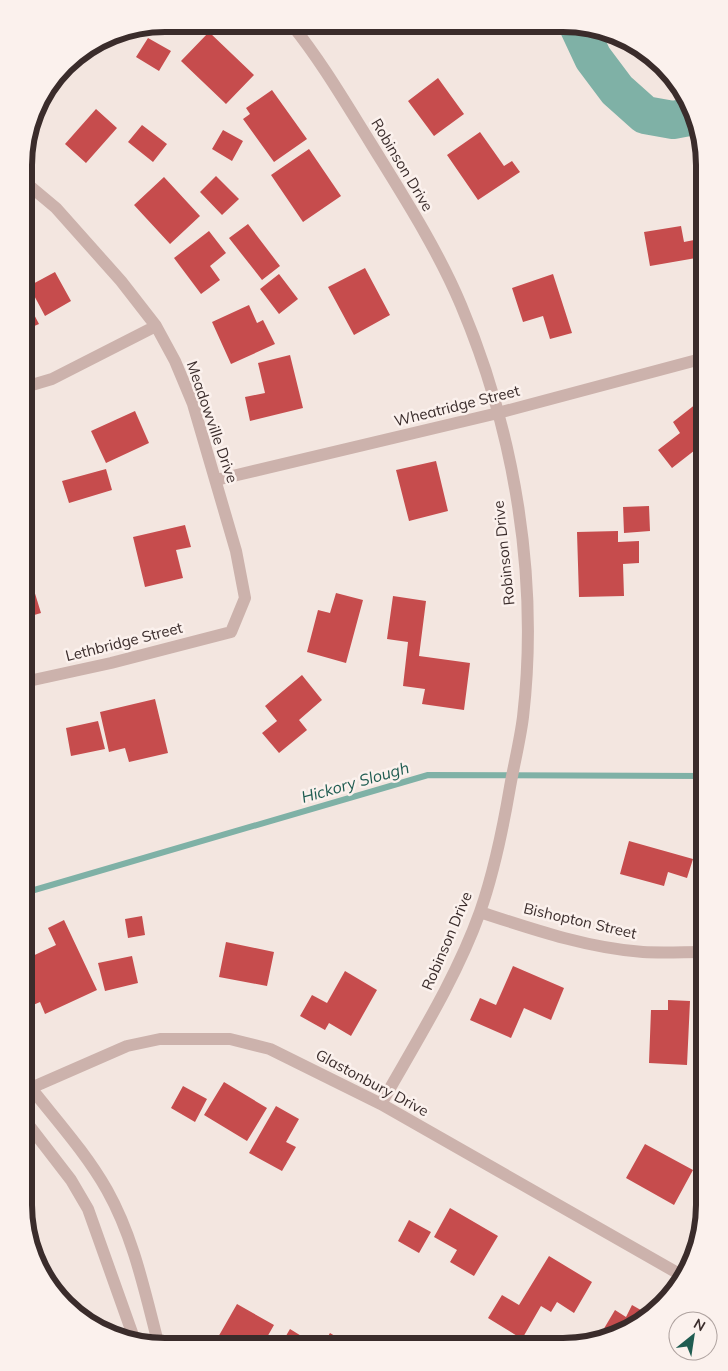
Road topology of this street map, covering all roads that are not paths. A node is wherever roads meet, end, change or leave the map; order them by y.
1 (298, 32) edge
2 (32, 188) edge
3 (156, 326) junction
4 (696, 360) edge
5 (32, 386) edge
6 (498, 413) junction
7 (216, 480) junction
8 (231, 632) joint
9 (32, 680) edge
10 (480, 912) junction
11 (695, 952) edge
12 (32, 1087) edge
13 (32, 1094) edge
14 (381, 1104) junction
15 (32, 1130) edge
16 (677, 1273) edge
17 (133, 1334) edge
18 (158, 1338) edge

1 - 6 street, Robinson Drive
2 - 3 street, Meadowville Drive
3 - 5 street
3 - 7 street, Meadowville Drive
4 - 6 street, Wheatridge Street
6 - 7 street, Wheatridge Street
6 - 10 street, Robinson Drive
7 - 8 street, Meadowville Drive
8 - 9 street, Lethbridge Street
10 - 11 street, Bishopton Street
10 - 14 street, Robinson Drive
12 - 14 street, Glastonbury Drive
13 - 18 street
14 - 16 street, Glastonbury Drive
15 - 17 street

